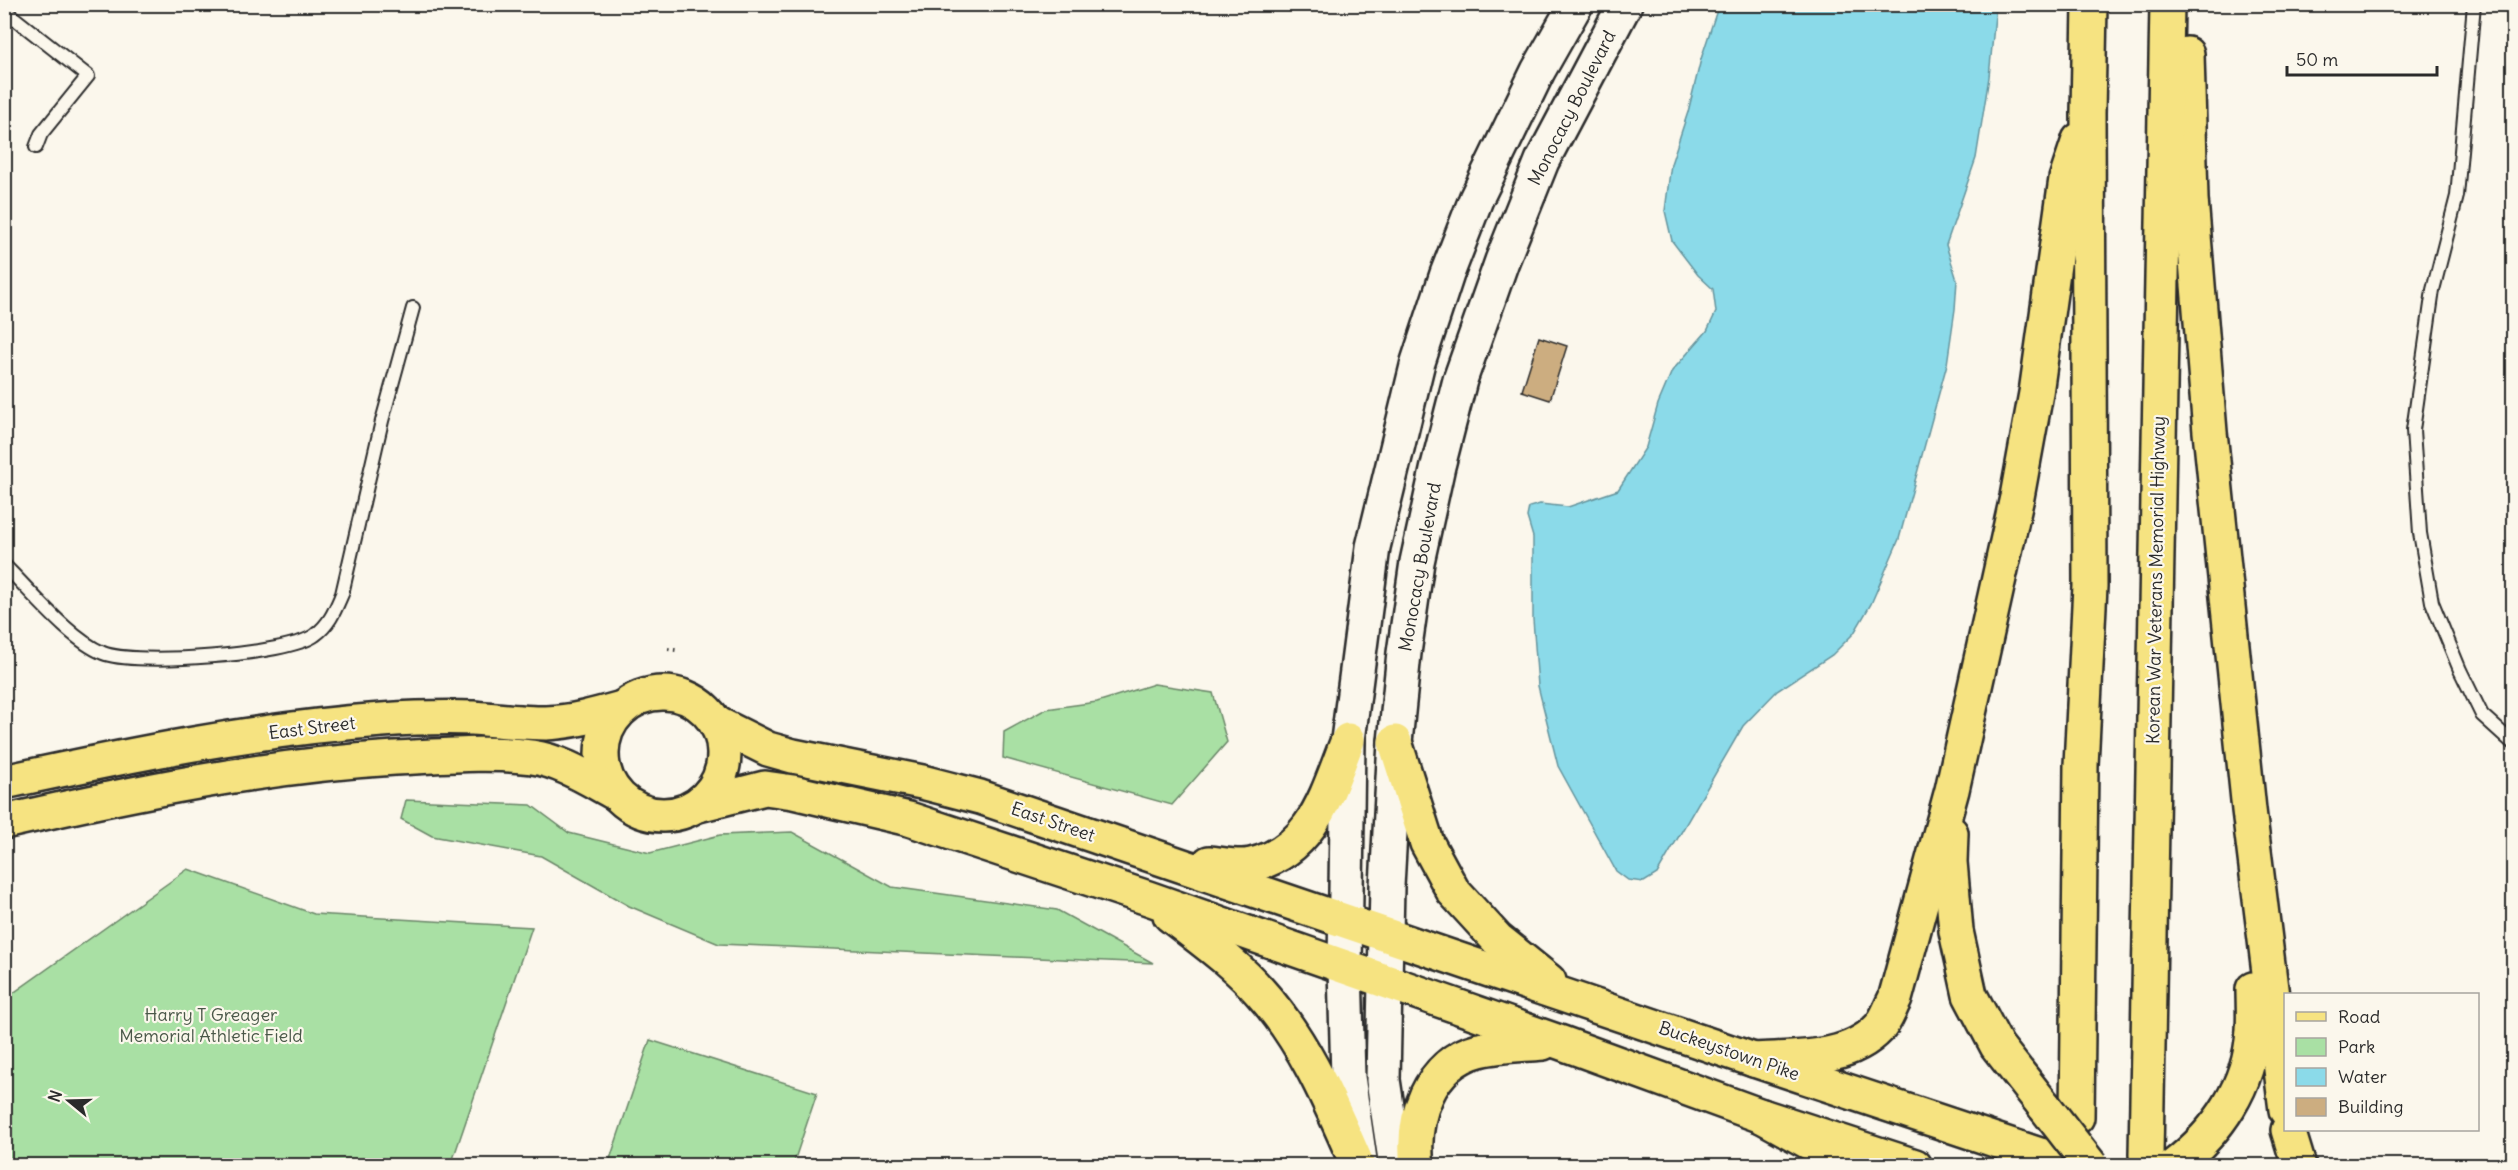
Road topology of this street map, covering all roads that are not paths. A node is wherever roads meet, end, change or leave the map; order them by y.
1 (1576, 4) edge
2 (1624, 4) edge
3 (2090, 4) edge
4 (2167, 4) edge
5 (2186, 4) edge
6 (2474, 4) edge
7 (4, 10) edge
8 (2088, 113) junction
9 (36, 147) dead end
10 (413, 308) dead end
11 (4, 564) edge
12 (622, 708) junction
13 (716, 723) junction
14 (1348, 740) junction
15 (1395, 742) junction
16 (2514, 744) edge
17 (4, 782) edge
18 (1952, 790) junction
19 (615, 793) junction
20 (698, 805) junction
21 (2249, 810) junction
22 (4, 822) edge
23 (1164, 859) junction
24 (1148, 898) junction
25 (1347, 920) junction
26 (1387, 934) junction
27 (1345, 968) junction
28 (1385, 982) junction
29 (1566, 996) junction
30 (1562, 1042) junction
31 (1754, 1060) junction
32 (2284, 1094) edge
33 (1762, 1116) junction
34 (2077, 1117) dead end
35 (2288, 1131) edge
36 (2170, 1158) edge
37 (2057, 1162) edge
38 (1360, 1166) edge
39 (1396, 1166) edge
40 (1417, 1166) edge
41 (1852, 1166) edge
42 (1915, 1166) edge
43 (2091, 1166) edge
44 (2299, 1166) edge

1 - 14 main road
2 - 15 main road, Monocacy Boulevard
3 - 8 main road
4 - 36 main road, Korean War Veterans Memorial Highway
5 - 21 main road
6 - 16 lane
7 - 9 lane
8 - 18 main road
8 - 34 main road
10 - 11 lane
12 - 13 main road
12 - 17 main road, East Street
12 - 19 main road
13 - 20 main road
13 - 23 main road, East Street
14 - 23 main road
14 - 25 main road
15 - 26 main road, Monocacy Boulevard
15 - 29 main road
18 - 31 main road
18 - 43 main road, bridge
19 - 20 main road
19 - 22 main road, East Street
20 - 24 main road
21 - 32 main road
21 - 36 main road
23 - 25 main road, East Street
24 - 27 main road
24 - 38 main road
25 - 26 main road, East Street
25 - 27 main road
26 - 28 main road, Monocacy Boulevard
26 - 29 main road, Buckeystown Pike
27 - 28 main road
27 - 38 main road
28 - 30 main road
28 - 39 main road, Monocacy Boulevard
29 - 31 main road, Buckeystown Pike
30 - 33 main road
30 - 40 main road
31 - 37 main road, Buckeystown Pike
33 - 41 main road
33 - 42 main road
35 - 44 main road

